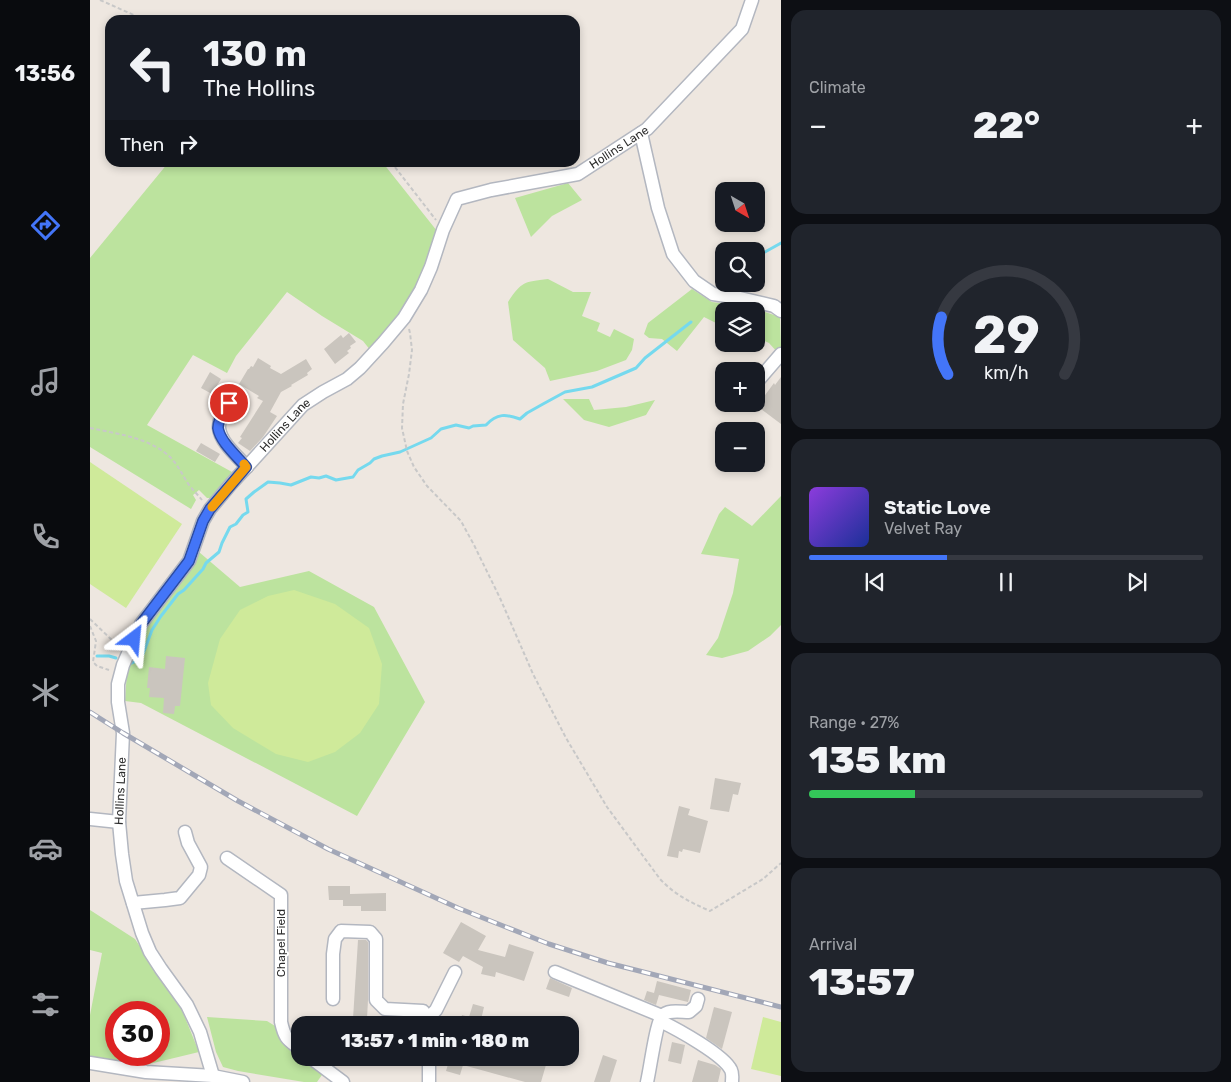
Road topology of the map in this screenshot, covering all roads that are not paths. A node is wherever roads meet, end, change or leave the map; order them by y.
1 (752, 0) edge
2 (641, 133) junction
3 (781, 311) edge
4 (781, 354) edge
5 (765, 373) edge
6 (229, 403) dead end
7 (246, 467) junction
8 (90, 819) edge
9 (119, 822) junction
10 (185, 832) dead end
11 (227, 858) dead end
12 (133, 903) junction
13 (455, 972) dead end
14 (555, 972) dead end
15 (333, 999) dead end
16 (698, 999) dead end
17 (426, 1016) edge
18 (433, 1016) edge
19 (661, 1018) junction
20 (291, 1043) edge
21 (90, 1063) edge
22 (322, 1066) edge
23 (429, 1066) edge
24 (213, 1076) junction
25 (145, 1077) edge
26 (243, 1082) edge
27 (343, 1082) edge
28 (429, 1082) edge
29 (648, 1082) edge
30 (732, 1082) edge

1 - 2 street, Hollins Lane
2 - 3 street
2 - 7 street, Hollins Lane
4 - 5 street
6 - 7 street
7 - 9 street, Hollins Lane
8 - 9 street
9 - 12 street, Hollins Lane
10 - 12 street
11 - 20 street, Chapel Field
12 - 24 street, Hollins Lane
13 - 18 street
14 - 19 street
15 - 17 street
16 - 19 street
19 - 29 street
19 - 30 street
21 - 25 street
22 - 27 street
23 - 28 street
24 - 25 street
24 - 26 street

